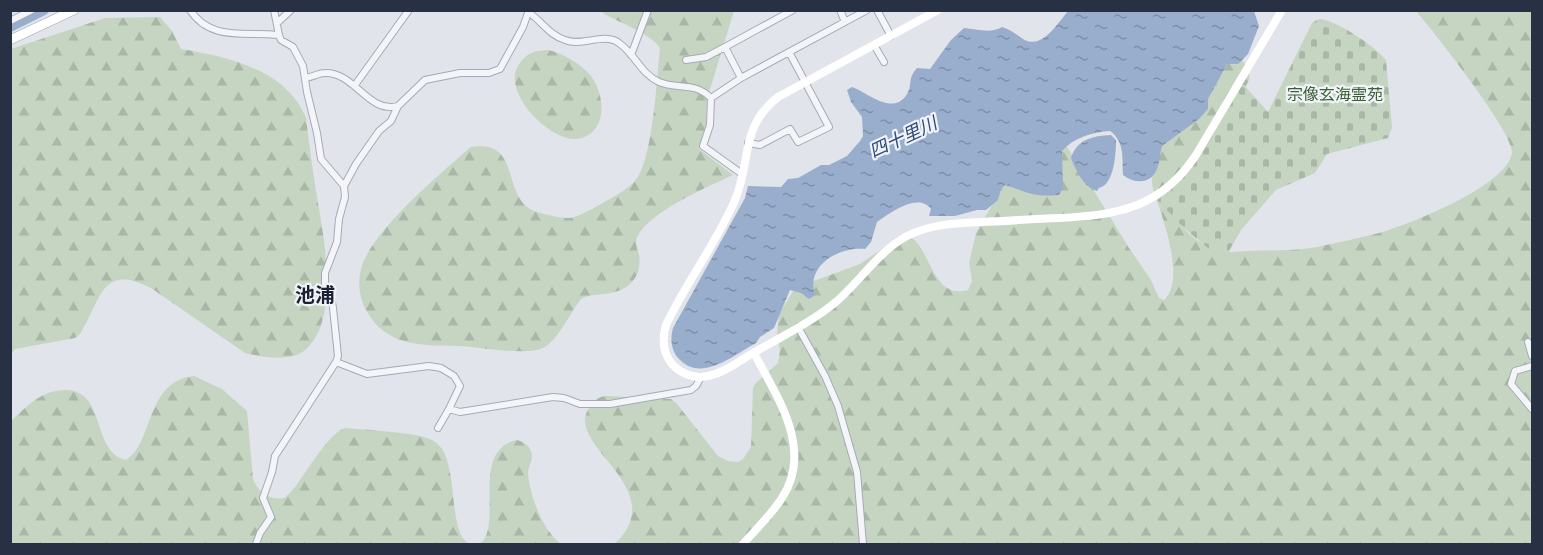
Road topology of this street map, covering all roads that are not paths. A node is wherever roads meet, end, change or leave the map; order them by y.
1 (32, 10) edge
2 (74, 10) edge
3 (190, 10) edge
4 (274, 10) edge
5 (291, 10) edge
6 (409, 10) edge
7 (648, 10) edge
8 (793, 10) edge
9 (840, 10) edge
10 (867, 10) edge
11 (877, 10) edge
12 (938, 10) edge
13 (1282, 10) edge
14 (529, 11) edge
15 (10, 21) edge
16 (846, 22) junction
17 (278, 23) junction
18 (279, 35) junction
19 (891, 36) junction
20 (10, 40) edge
21 (873, 45) junction
22 (725, 47) junction
23 (789, 52) junction
24 (631, 55) junction
25 (686, 60) dead end
26 (884, 62) dead end
27 (306, 78) junction
28 (741, 78) junction
29 (805, 82) junction
30 (355, 85) junction
31 (711, 98) junction
32 (398, 105) junction
33 (748, 143) junction
34 (742, 174) junction
35 (344, 186) junction
36 (798, 327) junction
37 (1528, 342) dead end
38 (754, 352) junction
39 (1533, 356) edge
40 (336, 362) junction
41 (1533, 366) edge
42 (701, 377) junction
43 (449, 409) junction
44 (1533, 409) edge
45 (438, 428) dead end
46 (256, 544) edge
47 (743, 544) edge
48 (863, 544) edge

1 - 15 street
2 - 20 main road
3 - 18 street
4 - 17 street
5 - 17 street
6 - 30 street
7 - 24 street
8 - 22 street
9 - 16 street
10 - 16 street
11 - 19 street
12 - 19 street
13 - 36 street
14 - 24 street
14 - 32 street
16 - 23 street
17 - 18 street
18 - 27 street
19 - 21 street
21 - 26 street
21 - 29 street
22 - 25 street
22 - 28 street
23 - 28 street
23 - 29 street
24 - 31 street
27 - 30 street
27 - 35 street
28 - 31 street
29 - 33 street
29 - 33 street
30 - 32 street
31 - 34 street
32 - 35 street
33 - 34 street
34 - 42 street
35 - 40 street
36 - 38 street
36 - 48 street
37 - 39 street
38 - 42 street
38 - 47 street
40 - 43 street
40 - 46 street
41 - 44 street
42 - 43 street
43 - 45 street

